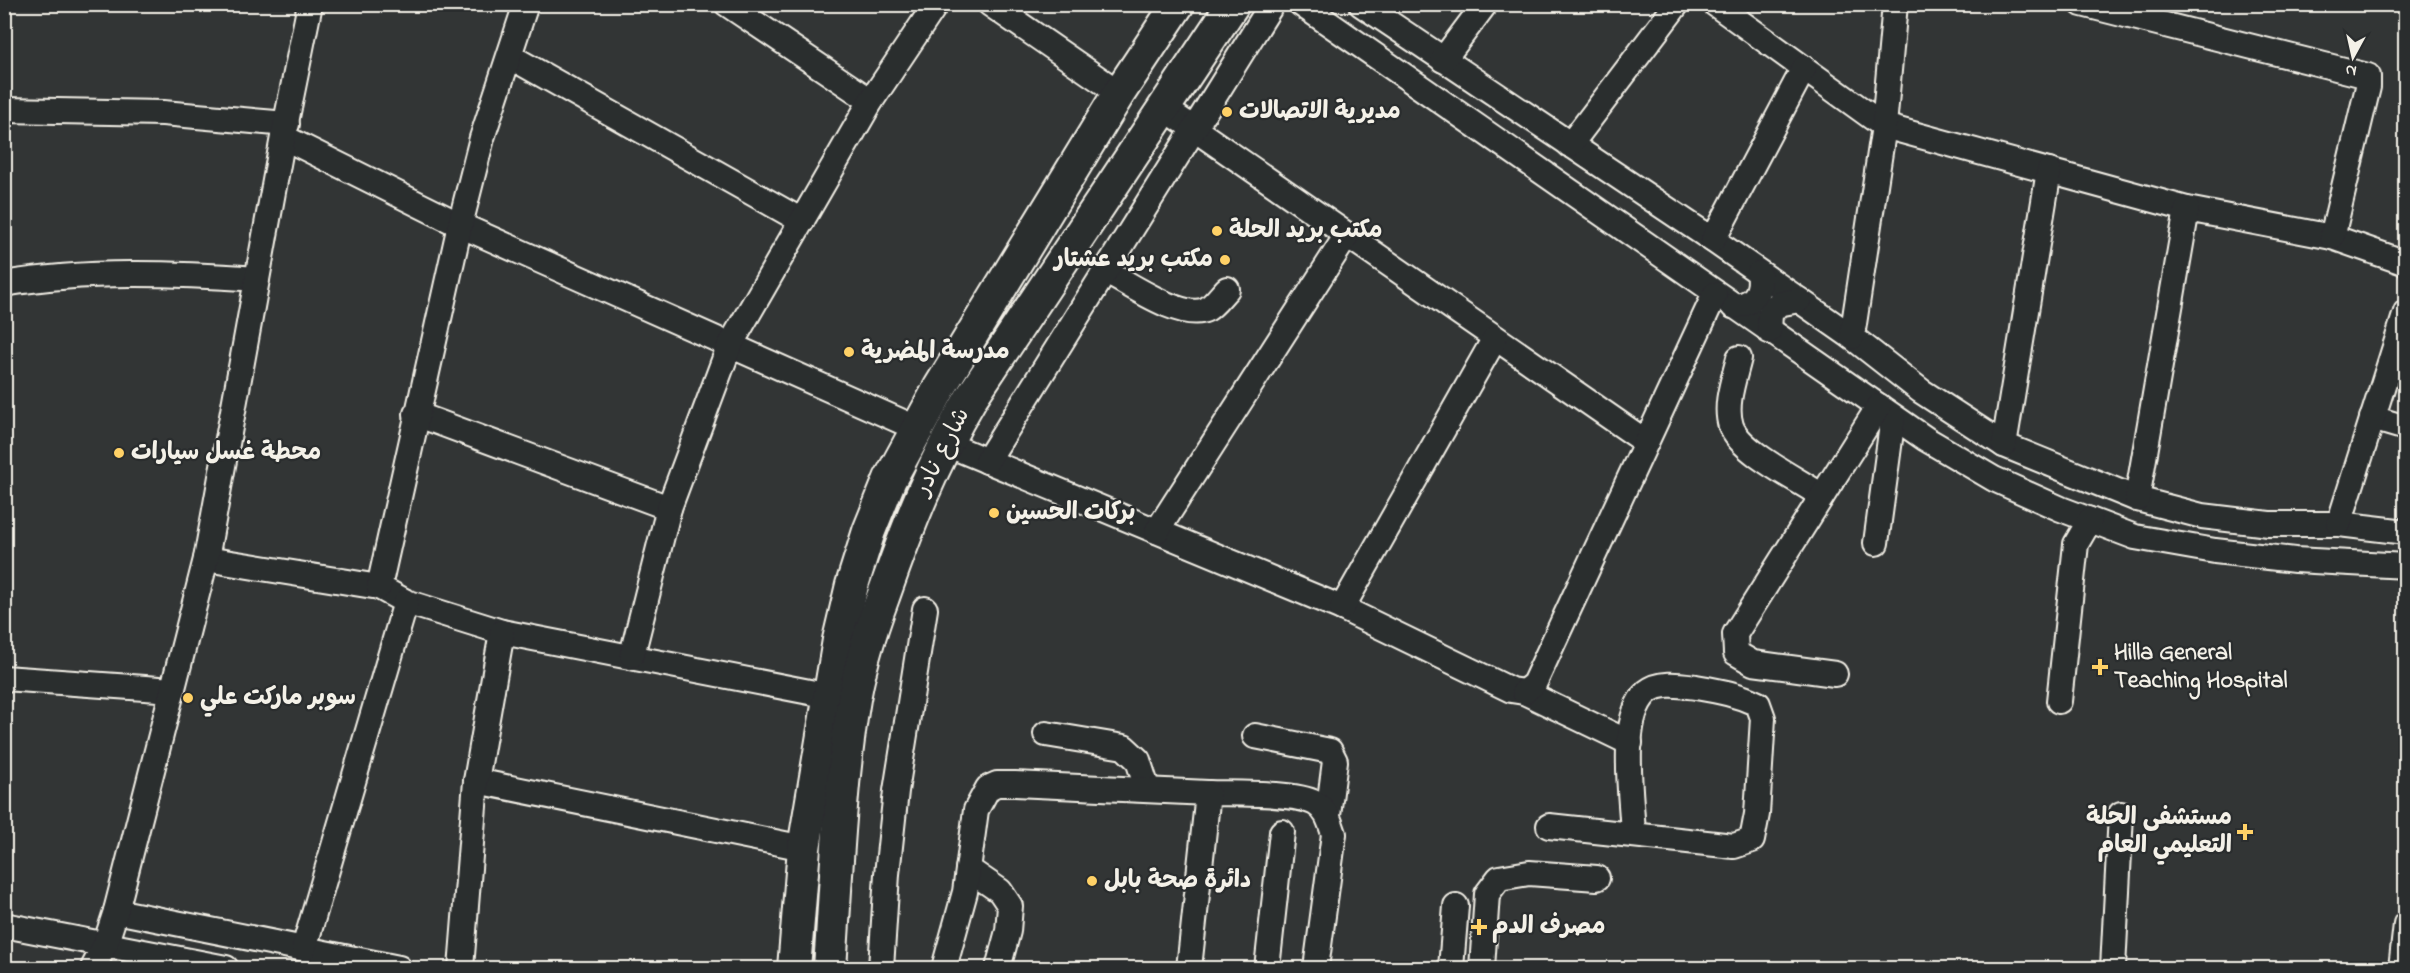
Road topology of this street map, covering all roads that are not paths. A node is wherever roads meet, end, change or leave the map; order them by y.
1 (310, 4) edge
2 (526, 4) edge
3 (727, 4) edge
4 (936, 4) edge
5 (990, 4) edge
6 (1178, 4) edge
7 (1233, 4) edge
8 (1272, 4) edge
9 (1301, 4) edge
10 (1360, 4) edge
11 (1485, 4) edge
12 (1677, 4) edge
13 (1714, 4) edge
14 (1895, 4) edge
15 (2082, 4) edge
16 (511, 57) junction
17 (1443, 60) junction
18 (1804, 68) junction
19 (1119, 93) junction
20 (871, 101) junction
21 (1164, 108) junction
22 (4, 110) edge
23 (1884, 126) junction
24 (1194, 129) junction
25 (285, 131) junction
26 (1570, 145) junction
27 (2049, 171) junction
28 (2187, 209) junction
29 (1045, 216) junction
30 (802, 221) junction
31 (460, 225) junction
32 (1347, 235) junction
33 (1078, 237) junction
34 (2332, 237) junction
35 (1713, 240) junction
36 (2406, 263) edge
37 (1105, 271) junction
38 (1007, 273) junction
39 (1759, 273) junction
40 (256, 279) junction
41 (4, 284) edge
42 (1227, 289) dead end
43 (1038, 296) junction
44 (1724, 300) junction
45 (1799, 300) junction
46 (2406, 312) edge
47 (1769, 331) junction
48 (1852, 337) junction
49 (1495, 338) junction
50 (729, 347) junction
51 (1739, 358) dead end
52 (1886, 411) junction
53 (416, 414) junction
54 (2372, 418) junction
55 (916, 428) junction
56 (2406, 428) edge
57 (1646, 442) junction
58 (944, 443) junction
59 (2004, 445) junction
60 (987, 461) junction
61 (1822, 496) junction
62 (2137, 499) junction
63 (669, 508) junction
64 (2090, 520) junction
65 (2339, 524) junction
66 (1157, 531) junction
67 (2406, 532) edge
68 (1876, 543) dead end
69 (206, 560) junction
70 (2406, 566) edge
71 (379, 587) junction
72 (406, 602) junction
73 (1341, 608) junction
74 (925, 609) dead end
75 (502, 632) junction
76 (632, 655) junction
77 (1835, 674) dead end
78 (4, 678) edge
79 (172, 690) junction
80 (1524, 692) junction
81 (830, 696) junction
82 (2059, 701) dead end
83 (1046, 734) dead end
84 (1255, 736) dead end
85 (1630, 743) junction
86 (476, 781) junction
87 (1147, 788) junction
88 (1208, 793) junction
89 (2121, 814) dead end
90 (1328, 815) junction
91 (1549, 826) dead end
92 (1282, 832) dead end
93 (1633, 835) junction
94 (804, 848) junction
95 (968, 869) junction
96 (1597, 878) dead end
97 (1456, 906) dead end
98 (116, 911) junction
99 (834, 911) junction
100 (2406, 924) edge
101 (4, 925) edge
102 (105, 945) junction
103 (304, 948) junction
104 (93, 969) edge
105 (226, 969) edge
106 (399, 969) edge
107 (461, 969) edge
108 (794, 969) edge
109 (830, 969) edge
110 (846, 969) edge
111 (881, 969) edge
112 (944, 969) edge
113 (998, 969) edge
114 (1189, 969) edge
115 (1267, 969) edge
116 (1316, 969) edge
117 (1451, 969) edge
118 (1482, 969) edge
119 (2113, 969) edge
120 (2401, 969) edge

1 - 25 street
2 - 16 street
3 - 20 street
4 - 20 street
5 - 19 street
6 - 19 main road, شارع نادر
7 - 21 main road, شارع نادر
8 - 24 street
9 - 44 street
10 - 17 street
11 - 17 street
12 - 26 street
13 - 18 street
14 - 23 street
15 - 34 street
16 - 30 street
16 - 31 street
17 - 26 street
18 - 23 street
18 - 35 street
19 - 29 main road, شارع نادر
20 - 30 street
21 - 24 street
21 - 33 main road, شارع نادر
22 - 25 street
23 - 27 street
23 - 48 street
24 - 32 street
24 - 37 street
25 - 31 street
25 - 40 street
26 - 35 street
27 - 28 street
27 - 59 street
28 - 34 street
28 - 62 street
29 - 33 main road
29 - 38 main road, شارع نادر
30 - 50 street
31 - 50 street
31 - 53 street
32 - 49 street
32 - 66 street
33 - 43 main road, شارع نادر
34 - 36 street
35 - 39 street
37 - 42 street
37 - 60 street
38 - 43 main road
38 - 55 main road, شارع نادر
39 - 44 street
39 - 45 street
40 - 41 street
40 - 69 street
43 - 58 main road, شارع نادر
44 - 47 street
44 - 57 street
45 - 47 street
45 - 48 street
46 - 54 street
47 - 52 street
48 - 59 street
49 - 57 street
49 - 73 street
50 - 55 street
50 - 63 street
51 - 61 street
52 - 61 street
52 - 64 street
52 - 68 street
53 - 63 street
53 - 71 street
54 - 56 street
54 - 65 street
55 - 81 main road, شارع نادر
57 - 80 street
58 - 60 street
58 - 99 main road, شارع نادر
59 - 62 street
60 - 66 street
61 - 77 street
62 - 65 street
63 - 76 street
64 - 70 street
64 - 82 street
65 - 67 street
66 - 73 street
69 - 71 street
69 - 79 street
71 - 72 street
72 - 75 street
72 - 103 street
73 - 80 street
74 - 111 street
75 - 76 street
75 - 86 street
76 - 81 street
78 - 79 street
79 - 98 street
80 - 85 street
81 - 94 main road, شارع نادر
83 - 87 street
84 - 90 street
85 - 93 street
85 - 93 street
86 - 94 street
86 - 107 street
87 - 88 street
87 - 95 street
88 - 90 street
88 - 114 street
89 - 119 street
90 - 116 street
91 - 93 street
92 - 115 street
94 - 108 main road, شارع نادر
95 - 112 street
95 - 113 street
96 - 118 street
97 - 117 street
98 - 102 street
98 - 103 street
99 - 109 main road, شارع نادر
99 - 110 main road
100 - 120 street
101 - 102 street
102 - 104 street
102 - 105 street
103 - 106 street

